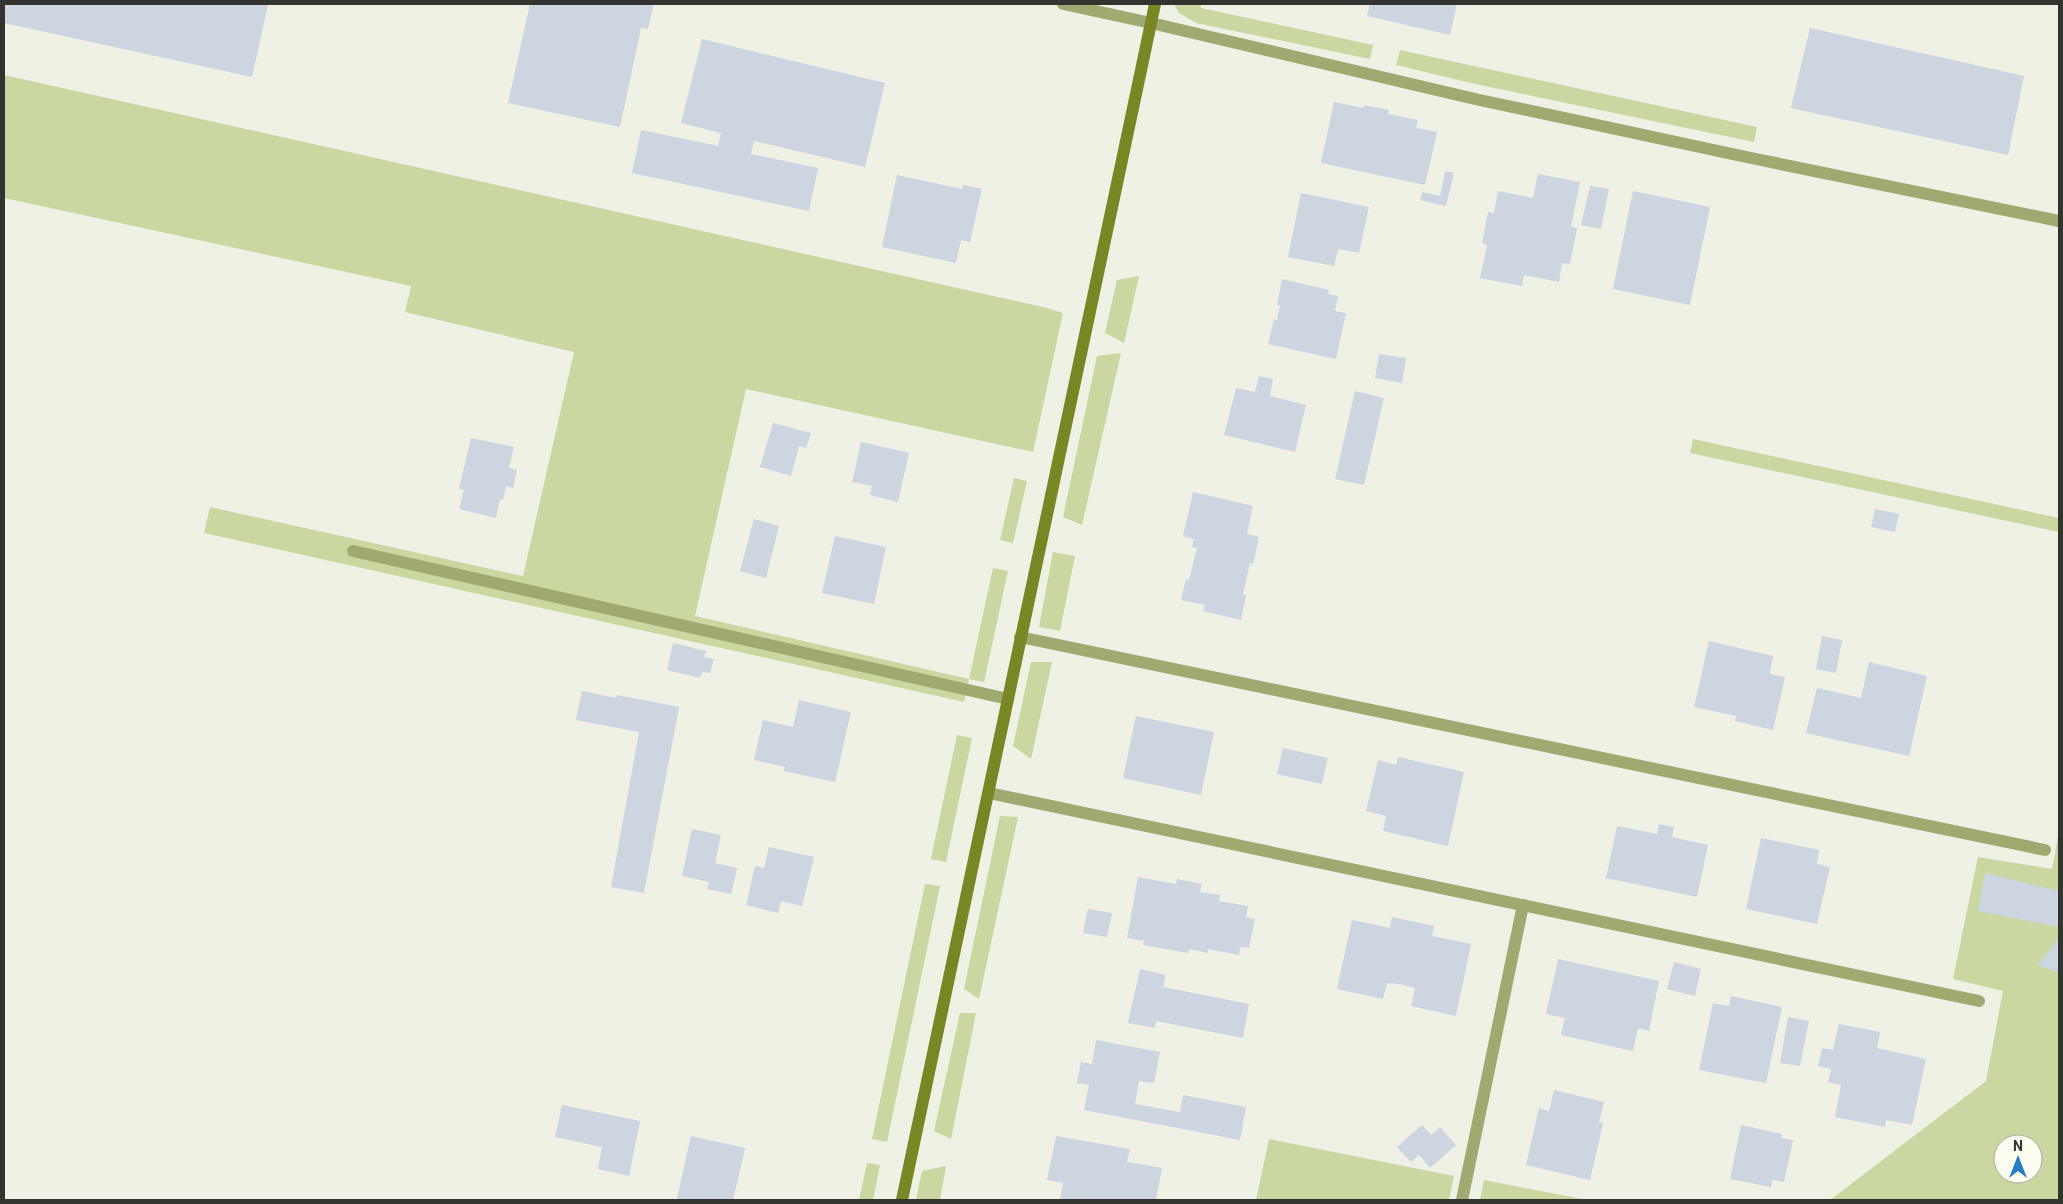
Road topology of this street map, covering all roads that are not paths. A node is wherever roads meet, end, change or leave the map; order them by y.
1 (1063, 4) edge
2 (1155, 4) edge
3 (1151, 24) junction
4 (2059, 221) edge
5 (353, 551) dead end
6 (1020, 637) junction
7 (1008, 699) junction
8 (990, 793) junction
9 (2045, 850) dead end
10 (1523, 905) junction
11 (1979, 1001) dead end
12 (902, 1200) edge
13 (1462, 1200) edge

1 - 3 street
2 - 3 street
3 - 4 street
3 - 6 street
5 - 7 street
6 - 7 street
6 - 9 street
7 - 8 street
8 - 10 street
8 - 12 street
10 - 11 street
10 - 13 street

